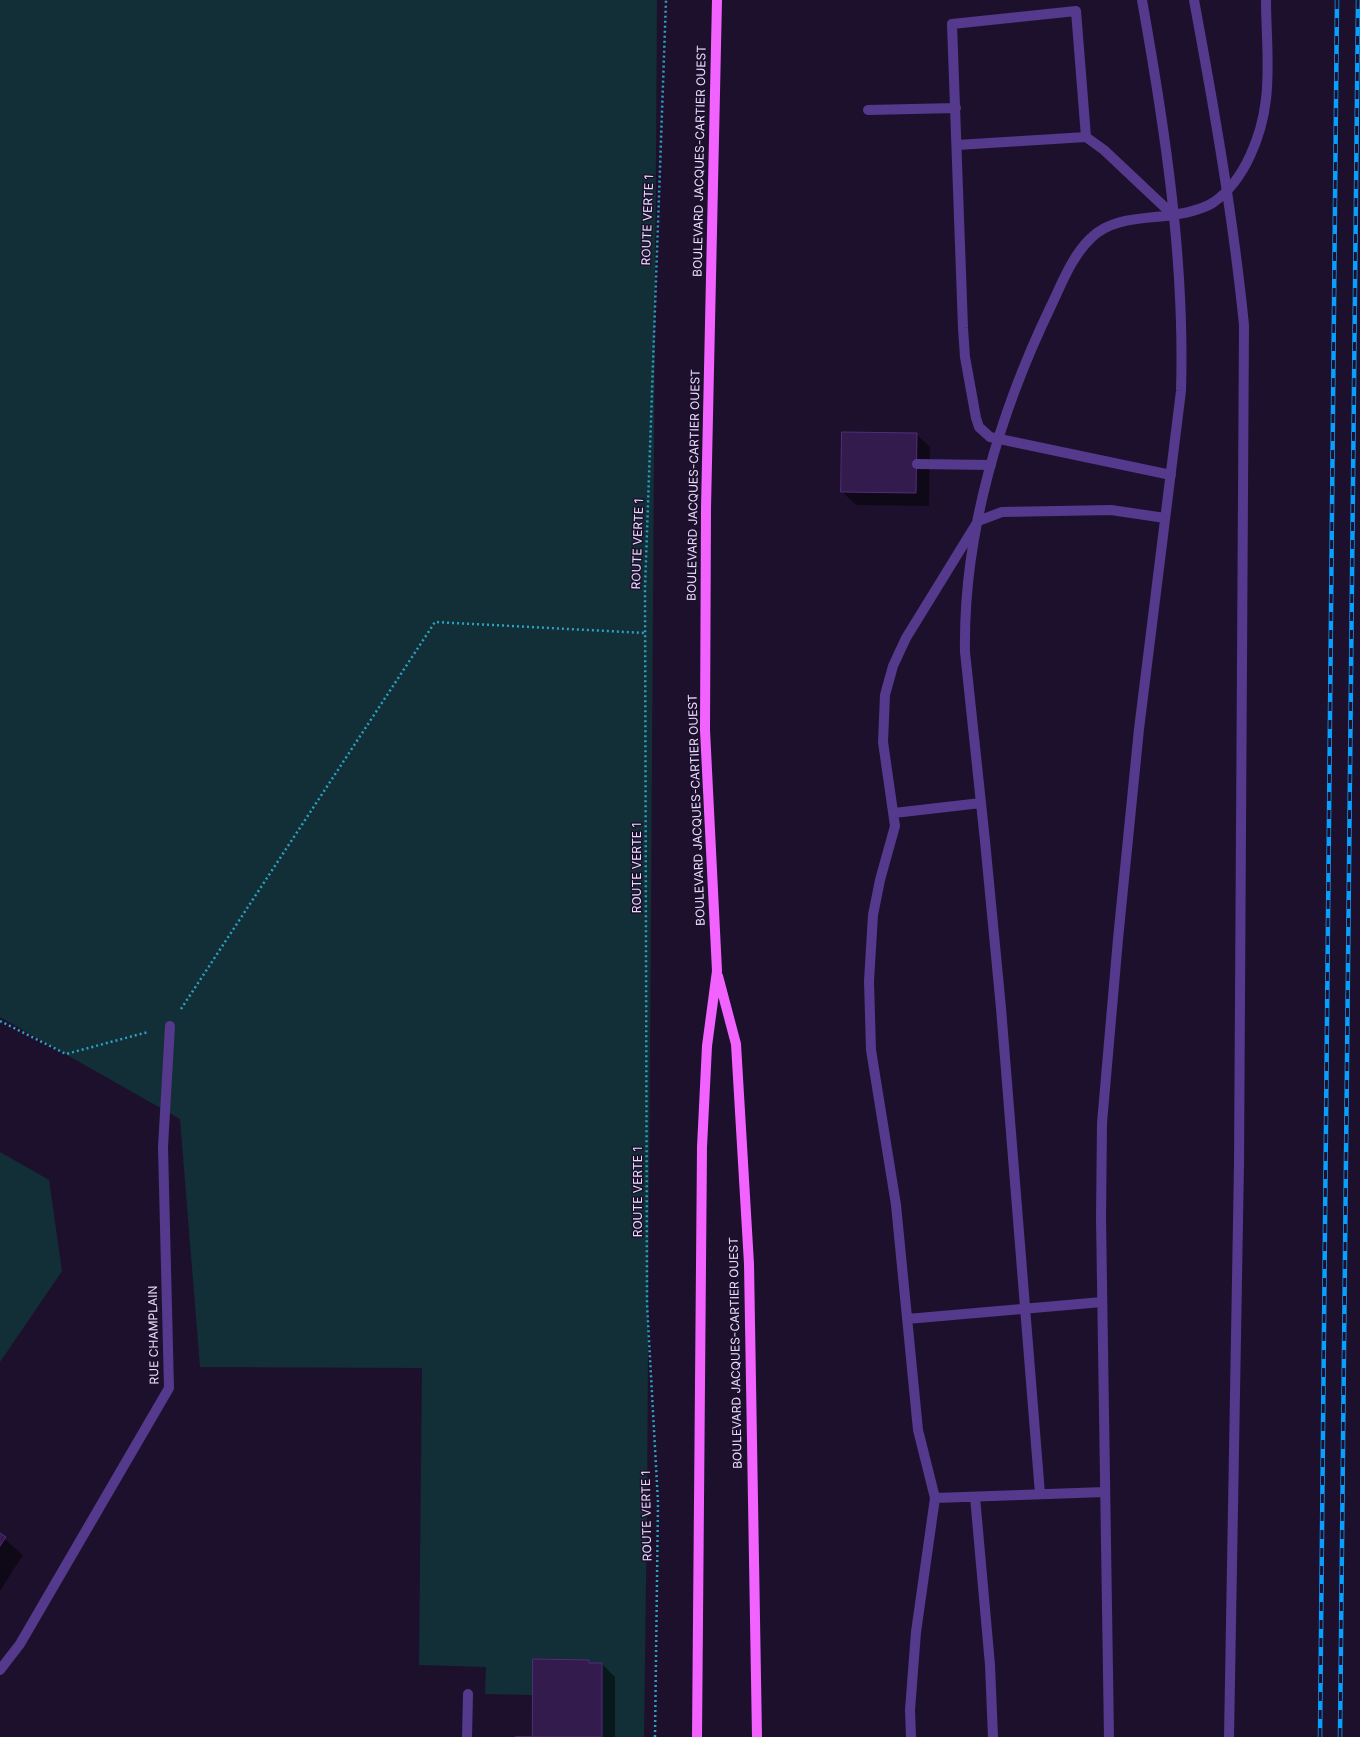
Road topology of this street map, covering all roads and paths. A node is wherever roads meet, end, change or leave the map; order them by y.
1 (666, 0) edge
2 (717, 0) edge
3 (1142, 0) edge
4 (1194, 0) edge
5 (1266, 0) edge
6 (956, 108) junction
7 (868, 110) dead end
8 (1086, 137) junction
9 (957, 145) junction
10 (1227, 190) junction
11 (1173, 215) junction
12 (999, 439) junction
13 (917, 464) dead end
14 (991, 465) junction
15 (1171, 476) junction
16 (1165, 518) junction
17 (978, 521) junction
18 (645, 633) junction
19 (981, 803) junction
20 (894, 813) junction
21 (717, 971) junction
22 (0, 1021) edge
23 (170, 1026) junction
24 (1102, 1302) junction
25 (1025, 1308) junction
26 (907, 1319) junction
27 (1105, 1492) junction
28 (1040, 1494) junction
29 (975, 1497) junction
30 (935, 1498) junction
31 (0, 1670) edge
32 (468, 1694) dead end
33 (467, 1737) edge
34 (656, 1737) edge
35 (697, 1737) edge
36 (757, 1737) edge
37 (911, 1737) edge
38 (992, 1737) edge
39 (1109, 1737) edge
40 (1229, 1737) edge

1 - 18 path, ROUTE VERTE 1
2 - 21 main road, BOULEVARD JACQUES-CARTIER OUEST
3 - 11 street
4 - 10 street
5 - 10 street
6 - 7 street
6 - 8 street
6 - 9 street
8 - 9 street
8 - 11 street
9 - 12 street
10 - 11 street
10 - 40 street
11 - 12 street
11 - 15 street
12 - 14 street
12 - 15 street
13 - 14 street
14 - 17 street
15 - 16 street
16 - 17 street
16 - 24 street
17 - 19 street
17 - 20 street
18 - 23 path
18 - 34 path, ROUTE VERTE 1
19 - 20 street
19 - 25 street
20 - 26 street
21 - 35 main road, BOULEVARD JACQUES-CARTIER OUEST
21 - 36 main road, BOULEVARD JACQUES-CARTIER OUEST
22 - 23 path
23 - 31 street, RUE CHAMPLAIN
24 - 25 street
24 - 27 street
25 - 26 street
25 - 28 street
26 - 30 street
27 - 28 street
27 - 39 street
28 - 29 street
29 - 30 street
29 - 38 street
30 - 37 street
32 - 33 street

